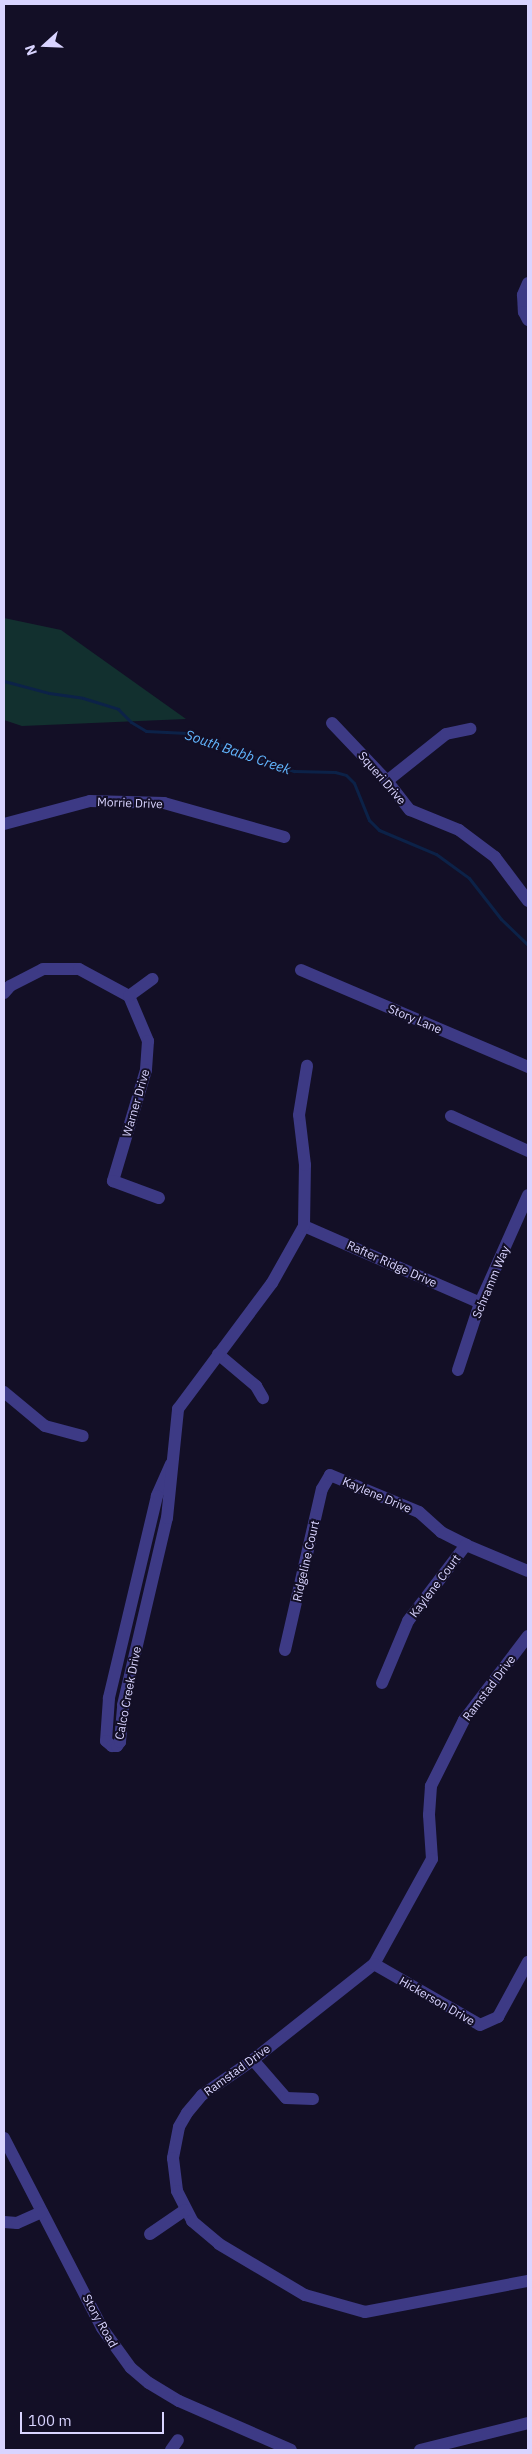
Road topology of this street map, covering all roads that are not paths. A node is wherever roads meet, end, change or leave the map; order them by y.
1 (528, 283) edge
2 (528, 320) edge
3 (332, 723) dead end
4 (470, 729) dead end
5 (387, 781) junction
6 (4, 824) edge
7 (284, 837) dead end
8 (528, 901) edge
9 (301, 970) dead end
10 (152, 979) dead end
11 (4, 993) edge
12 (129, 996) junction
13 (307, 1066) dead end
14 (528, 1067) edge
15 (452, 1116) dead end
16 (528, 1151) edge
17 (528, 1195) edge
18 (159, 1198) dead end
19 (304, 1226) junction
20 (480, 1303) junction
21 (218, 1354) junction
22 (458, 1370) dead end
23 (4, 1392) edge
24 (263, 1398) dead end
25 (83, 1436) dead end
26 (171, 1464) junction
27 (330, 1475) joint
28 (466, 1546) junction
29 (528, 1571) edge
30 (528, 1636) edge
31 (285, 1650) dead end
32 (382, 1683) dead end
33 (528, 1962) edge
34 (374, 1964) junction
35 (253, 2060) junction
36 (313, 2100) dead end
37 (4, 2138) edge
38 (185, 2210) junction
39 (42, 2212) junction
40 (4, 2222) edge
41 (150, 2234) dead end
42 (528, 2281) edge
43 (528, 2423) edge
44 (291, 2450) edge
45 (420, 2450) edge

1 - 2 street
3 - 5 street, Squeri Drive
4 - 5 street
5 - 8 street, Squeri Drive
6 - 7 street, Morrie Drive
9 - 14 street, Story Lane
10 - 12 street
11 - 12 street
12 - 18 street, Warner Drive
13 - 19 street, Calco Creek Drive
15 - 16 street
17 - 20 street, Schramm Way
19 - 20 street, Rafter Ridge Drive
19 - 21 street, Calco Creek Drive
20 - 22 street, Schramm Way
21 - 24 street
21 - 26 street, Calco Creek Drive
23 - 25 street
26 - 26 street, Calco Creek Drive
27 - 28 street, Kaylene Drive
27 - 31 street, Ridgeline Court
28 - 29 street, Kaylene Drive
28 - 32 street, Kaylene Court
30 - 34 street, Ramstad Drive
33 - 34 street, Hickerson Drive
34 - 35 street, Ramstad Drive
35 - 36 street
35 - 38 street, Ramstad Drive
37 - 39 street, Story Road
38 - 41 street
38 - 42 street, Ramstad Drive
39 - 40 street
39 - 44 street, Story Road
43 - 45 street

